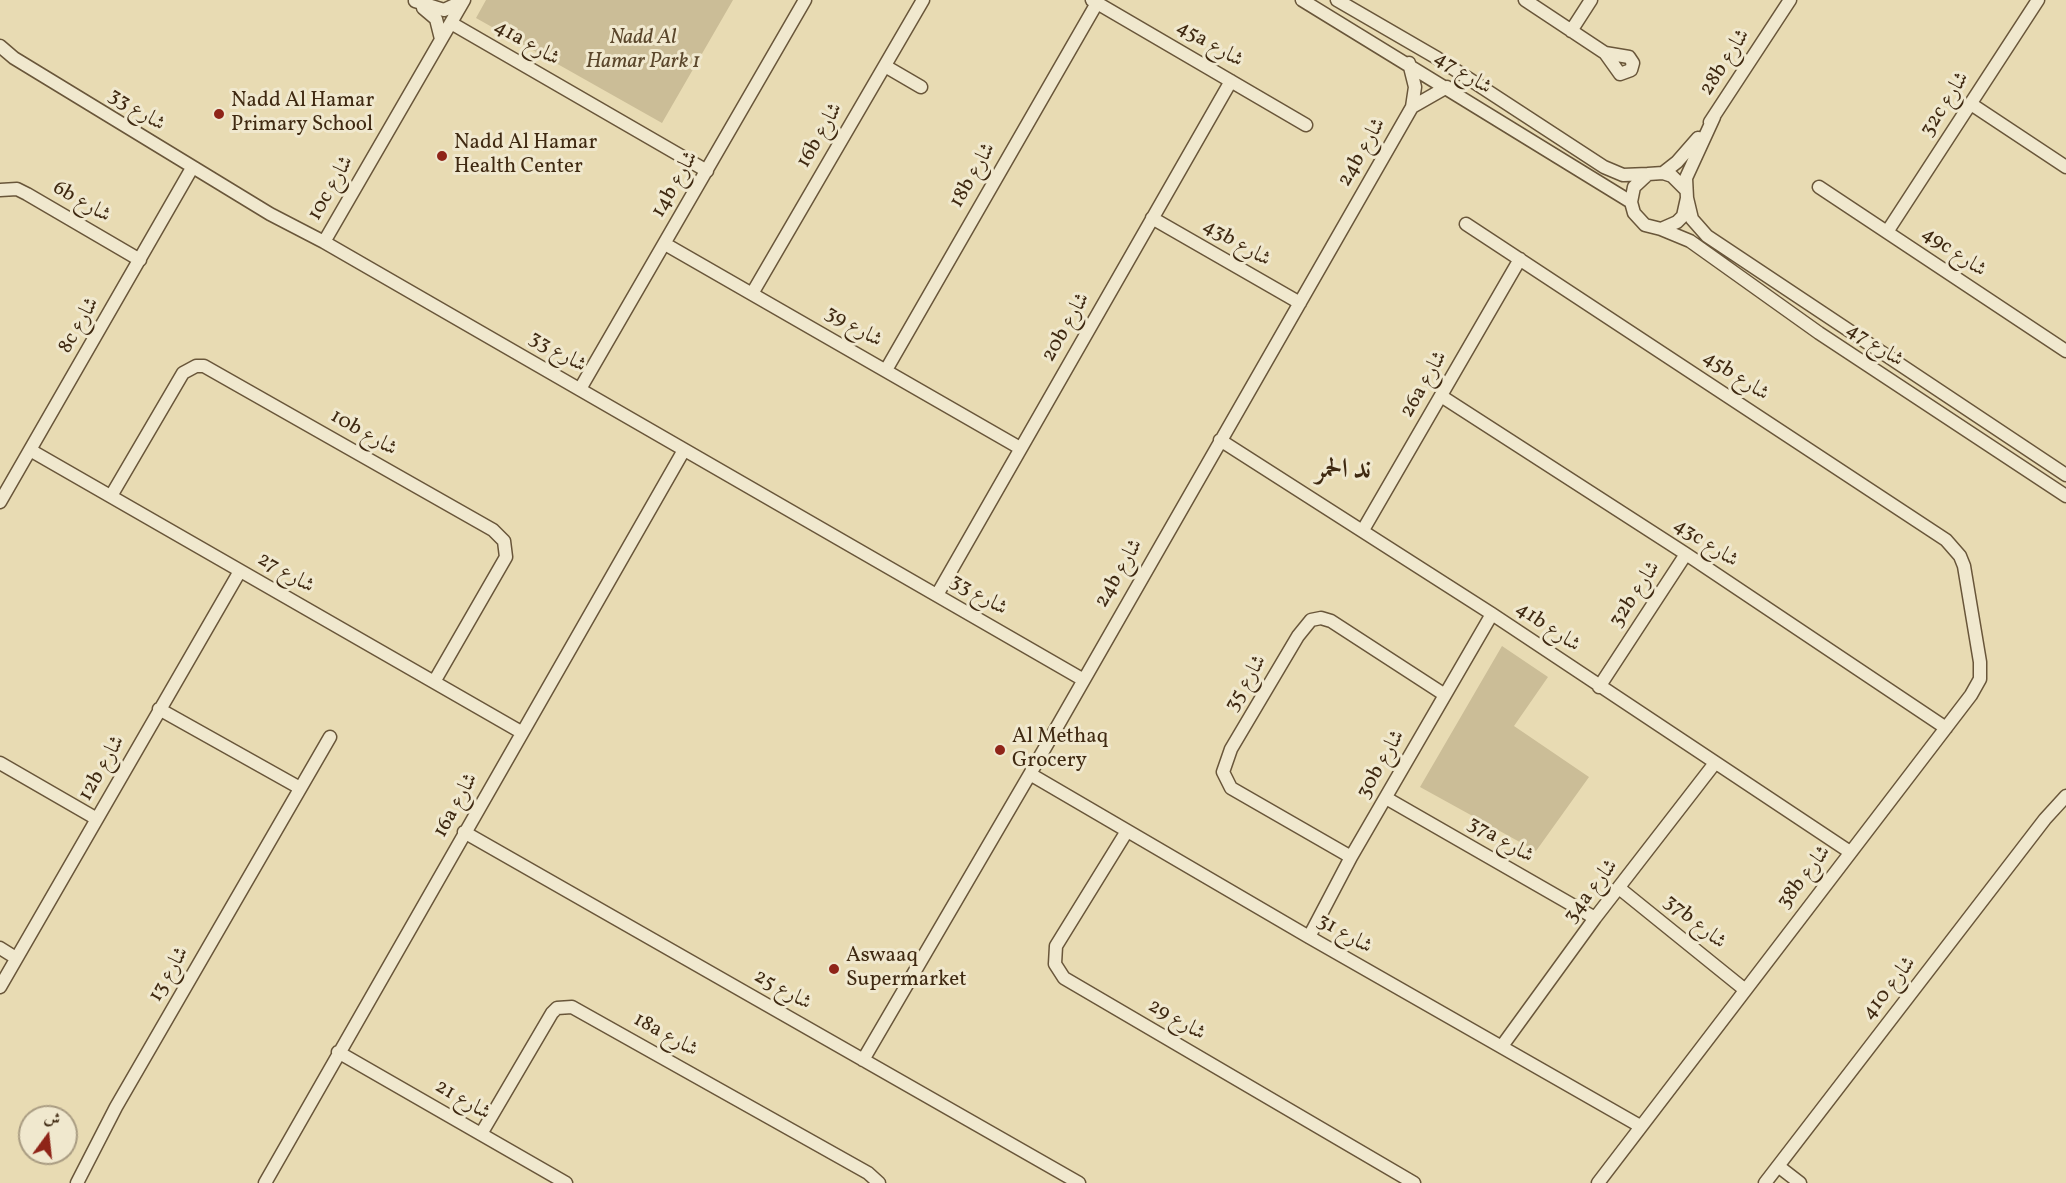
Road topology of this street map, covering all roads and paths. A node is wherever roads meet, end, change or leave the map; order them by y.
1 (464, 0) edge
2 (805, 0) edge
3 (923, 0) edge
4 (1302, 0) edge
5 (1337, 0) edge
6 (1525, 0) edge
7 (1591, 0) edge
8 (1790, 0) edge
9 (2038, 0) edge
10 (414, 1) edge
11 (1094, 1) edge
12 (451, 22) junction
13 (1571, 31) junction
14 (441, 39) junction
15 (0, 46) edge
16 (1605, 52) dead end
17 (0, 54) edge
18 (14, 58) junction
19 (1409, 63) junction
20 (885, 66) junction
21 (1231, 81) junction
22 (921, 87) dead end
23 (1447, 87) junction
24 (1971, 104) junction
25 (1412, 107) junction
26 (1714, 117) junction
27 (1306, 125) dead end
28 (2066, 167) edge
29 (192, 168) junction
30 (707, 171) junction
31 (1663, 173) junction
32 (1648, 174) junction
33 (1819, 187) dead end
34 (0, 190) edge
35 (1686, 194) junction
36 (1631, 202) junction
37 (1152, 218) junction
38 (1466, 224) dead end
39 (1660, 229) junction
40 (1887, 232) junction
41 (324, 242) junction
42 (665, 244) junction
43 (140, 260) junction
44 (1520, 260) junction
45 (753, 292) junction
46 (1300, 303) junction
47 (2066, 351) edge
48 (886, 370) junction
49 (580, 389) junction
50 (1441, 396) junction
51 (1220, 440) junction
52 (1020, 448) junction
53 (30, 450) junction
54 (684, 450) junction
55 (2066, 475) edge
56 (111, 496) junction
57 (2066, 496) edge
58 (0, 502) edge
59 (1364, 530) junction
60 (1686, 554) junction
61 (240, 571) junction
62 (1966, 577) joint
63 (937, 594) junction
64 (1492, 614) junction
65 (1082, 679) junction
66 (434, 682) junction
67 (1599, 687) junction
68 (1445, 695) junction
69 (159, 709) junction
70 (1946, 728) junction
71 (521, 732) junction
72 (330, 737) dead end
73 (0, 763) edge
74 (1715, 763) junction
75 (1030, 774) junction
76 (2066, 788) edge
77 (300, 789) junction
78 (2066, 796) edge
79 (1386, 798) junction
80 (96, 819) junction
81 (2045, 819) junction
82 (1127, 831) junction
83 (464, 832) junction
84 (1850, 852) junction
85 (1351, 857) junction
86 (1619, 888) junction
87 (1595, 918) junction
88 (1309, 937) junction
89 (0, 948) edge
90 (16, 958) junction
91 (0, 987) edge
92 (1744, 989) junction
93 (1502, 1046) junction
94 (338, 1052) junction
95 (863, 1060) junction
96 (1640, 1126) junction
97 (481, 1134) junction
98 (1778, 1166) junction
99 (1075, 1182) edge
100 (77, 1183) edge
101 (265, 1183) edge
102 (566, 1183) edge
103 (879, 1183) edge
104 (1414, 1183) edge
105 (1598, 1183) edge
106 (1765, 1183) edge
107 (1800, 1183) edge

1 - 10 street
1 - 12 street, 10c شارع
2 - 30 street, 14b شارع
3 - 20 street, 16b شارع
4 - 19 street, شارع 47
5 - 32 street, شارع 47
6 - 13 street
7 - 13 street
8 - 26 street, 28b شارع
9 - 24 street, 32c شارع
10 - 14 street
11 - 21 street, 45a شارع
11 - 48 street, 18b شارع
12 - 14 street, 10c شارع
12 - 30 street, 41a شارع
13 - 16 street
14 - 41 street, 10c شارع
15 - 18 street, شارع 33
17 - 18 street, شارع 33
18 - 29 street, شارع 33
19 - 23 street, شارع 47
19 - 25 street, 24b شارع
20 - 22 street
20 - 45 street, 16b شارع
21 - 27 street, 45a شارع
21 - 37 street, 20b شارع
23 - 25 street, 24b شارع
23 - 36 street, شارع 47
24 - 28 street
24 - 40 street, 32c شارع
25 - 46 street, 24b شارع
26 - 31 street, 28b شارع
26 - 35 street, 28b شارع
29 - 41 street, شارع 33
29 - 43 street, 8c شارع
30 - 42 street, 14b شارع
31 - 32 street
31 - 35 street
32 - 36 street
33 - 40 street, 49c شارع
34 - 43 street, 6b شارع
35 - 39 street
35 - 55 street, شارع 47
36 - 39 street
37 - 46 street, 43b شارع
37 - 52 street, 20b شارع
38 - 44 street, 45b شارع
39 - 57 street, شارع 47
40 - 47 street, 49c شارع
41 - 49 street, شارع 33
42 - 45 street, شارع 39
42 - 49 street, 14b شارع
43 - 53 street, 8c شارع
44 - 50 street, 26a شارع
44 - 62 street, 45b شارع
45 - 48 street, شارع 39
46 - 51 street, 24b شارع
48 - 52 street, شارع 39
49 - 54 street, شارع 33
50 - 59 street, 26a شارع
50 - 60 street, 43c شارع
51 - 59 street, 41b شارع
51 - 65 street, 24b شارع
52 - 63 street, 20b شارع
53 - 56 street, شارع 27
53 - 58 street, 8c شارع
54 - 63 street, شارع 33
54 - 71 street, 16a شارع
56 - 61 street, شارع 27
56 - 66 street, 10b شارع
59 - 64 street, 41b شارع
60 - 67 street, 32b شارع
60 - 70 street, 43c شارع
61 - 66 street, شارع 27
61 - 69 street, 12b شارع
62 - 70 street, 38b شارع
63 - 65 street, شارع 33
64 - 67 street, 41b شارع
64 - 68 street, 30b شارع
65 - 75 street, 24b شارع
66 - 71 street, شارع 27
67 - 74 street, 41b شارع
68 - 79 street, 30b شارع
68 - 85 street, شارع 35
69 - 77 street
69 - 80 street, 12b شارع
70 - 84 street, 38b شارع
71 - 83 street, 16a شارع
72 - 77 street, شارع 13
73 - 80 street
74 - 84 street, 41b شارع
74 - 86 street, 34a شارع
75 - 82 street, شارع 31
75 - 95 street, 24b شارع
76 - 81 street, شارع 410
77 - 100 street, شارع 13
78 - 81 street, شارع 410
79 - 85 street, 30b شارع
79 - 87 street, 37a شارع
80 - 90 street, 12b شارع
81 - 98 street, شارع 410
82 - 88 street, شارع 31
82 - 104 street, شارع 29
83 - 94 street, 16a شارع
83 - 95 street, شارع 25
84 - 92 street, 38b شارع
85 - 88 street, 30b شارع
86 - 87 street, 34a شارع
86 - 92 street, 37b شارع
87 - 93 street, 34a شارع
88 - 93 street, شارع 31
89 - 90 street
90 - 91 street, 12b شارع
92 - 96 street, 38b شارع
93 - 96 street, شارع 31
94 - 97 street, شارع 21
94 - 101 street, 16a شارع
95 - 99 street, شارع 25
96 - 105 street, 38b شارع
97 - 102 street, شارع 21
97 - 103 street, 18a شارع
98 - 106 street, شارع 410
98 - 107 street

